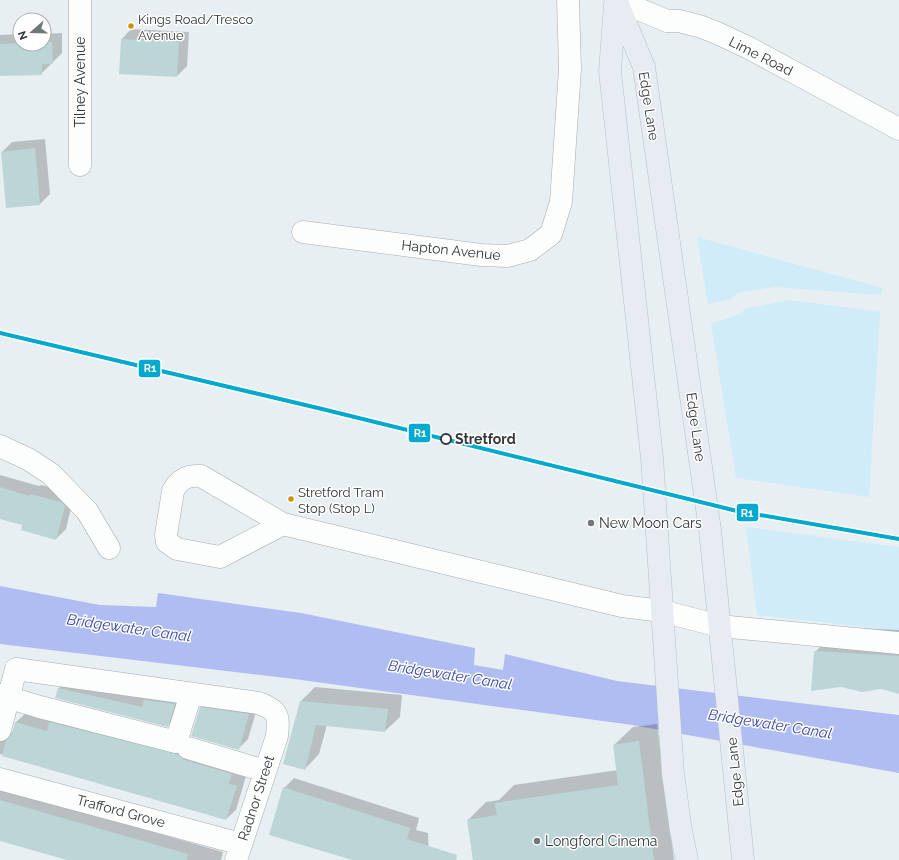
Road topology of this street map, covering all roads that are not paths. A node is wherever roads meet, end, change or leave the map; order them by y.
1 (80, 0) edge
2 (568, 0) edge
3 (616, 0) edge
4 (899, 129) edge
5 (80, 165) dead end
6 (303, 232) dead end
7 (0, 446) edge
8 (283, 524) junction
9 (109, 548) dead end
10 (662, 611) junction
11 (719, 626) junction
12 (899, 643) edge
13 (191, 694) junction
14 (4, 696) edge
15 (0, 730) edge
16 (188, 748) dead end
17 (265, 771) junction
18 (0, 779) edge
19 (740, 826) junction
20 (241, 855) edge
21 (687, 860) edge
22 (743, 860) edge
23 (753, 860) edge

1 - 5 street, Tilney Avenue
2 - 6 street, Hapton Avenue
3 - 4 street, Lime Road
3 - 10 highway
3 - 11 highway, Edge Lane
7 - 9 street
8 - 8 street
8 - 10 street
10 - 11 street
10 - 21 highway
11 - 12 street
11 - 19 highway, Edge Lane
13 - 14 street
13 - 14 street
13 - 17 street, Radnor Street
14 - 15 street
16 - 17 street
17 - 20 street, Radnor Street
18 - 20 street, Trafford Grove
19 - 22 highway, Edge Lane
19 - 23 highway

